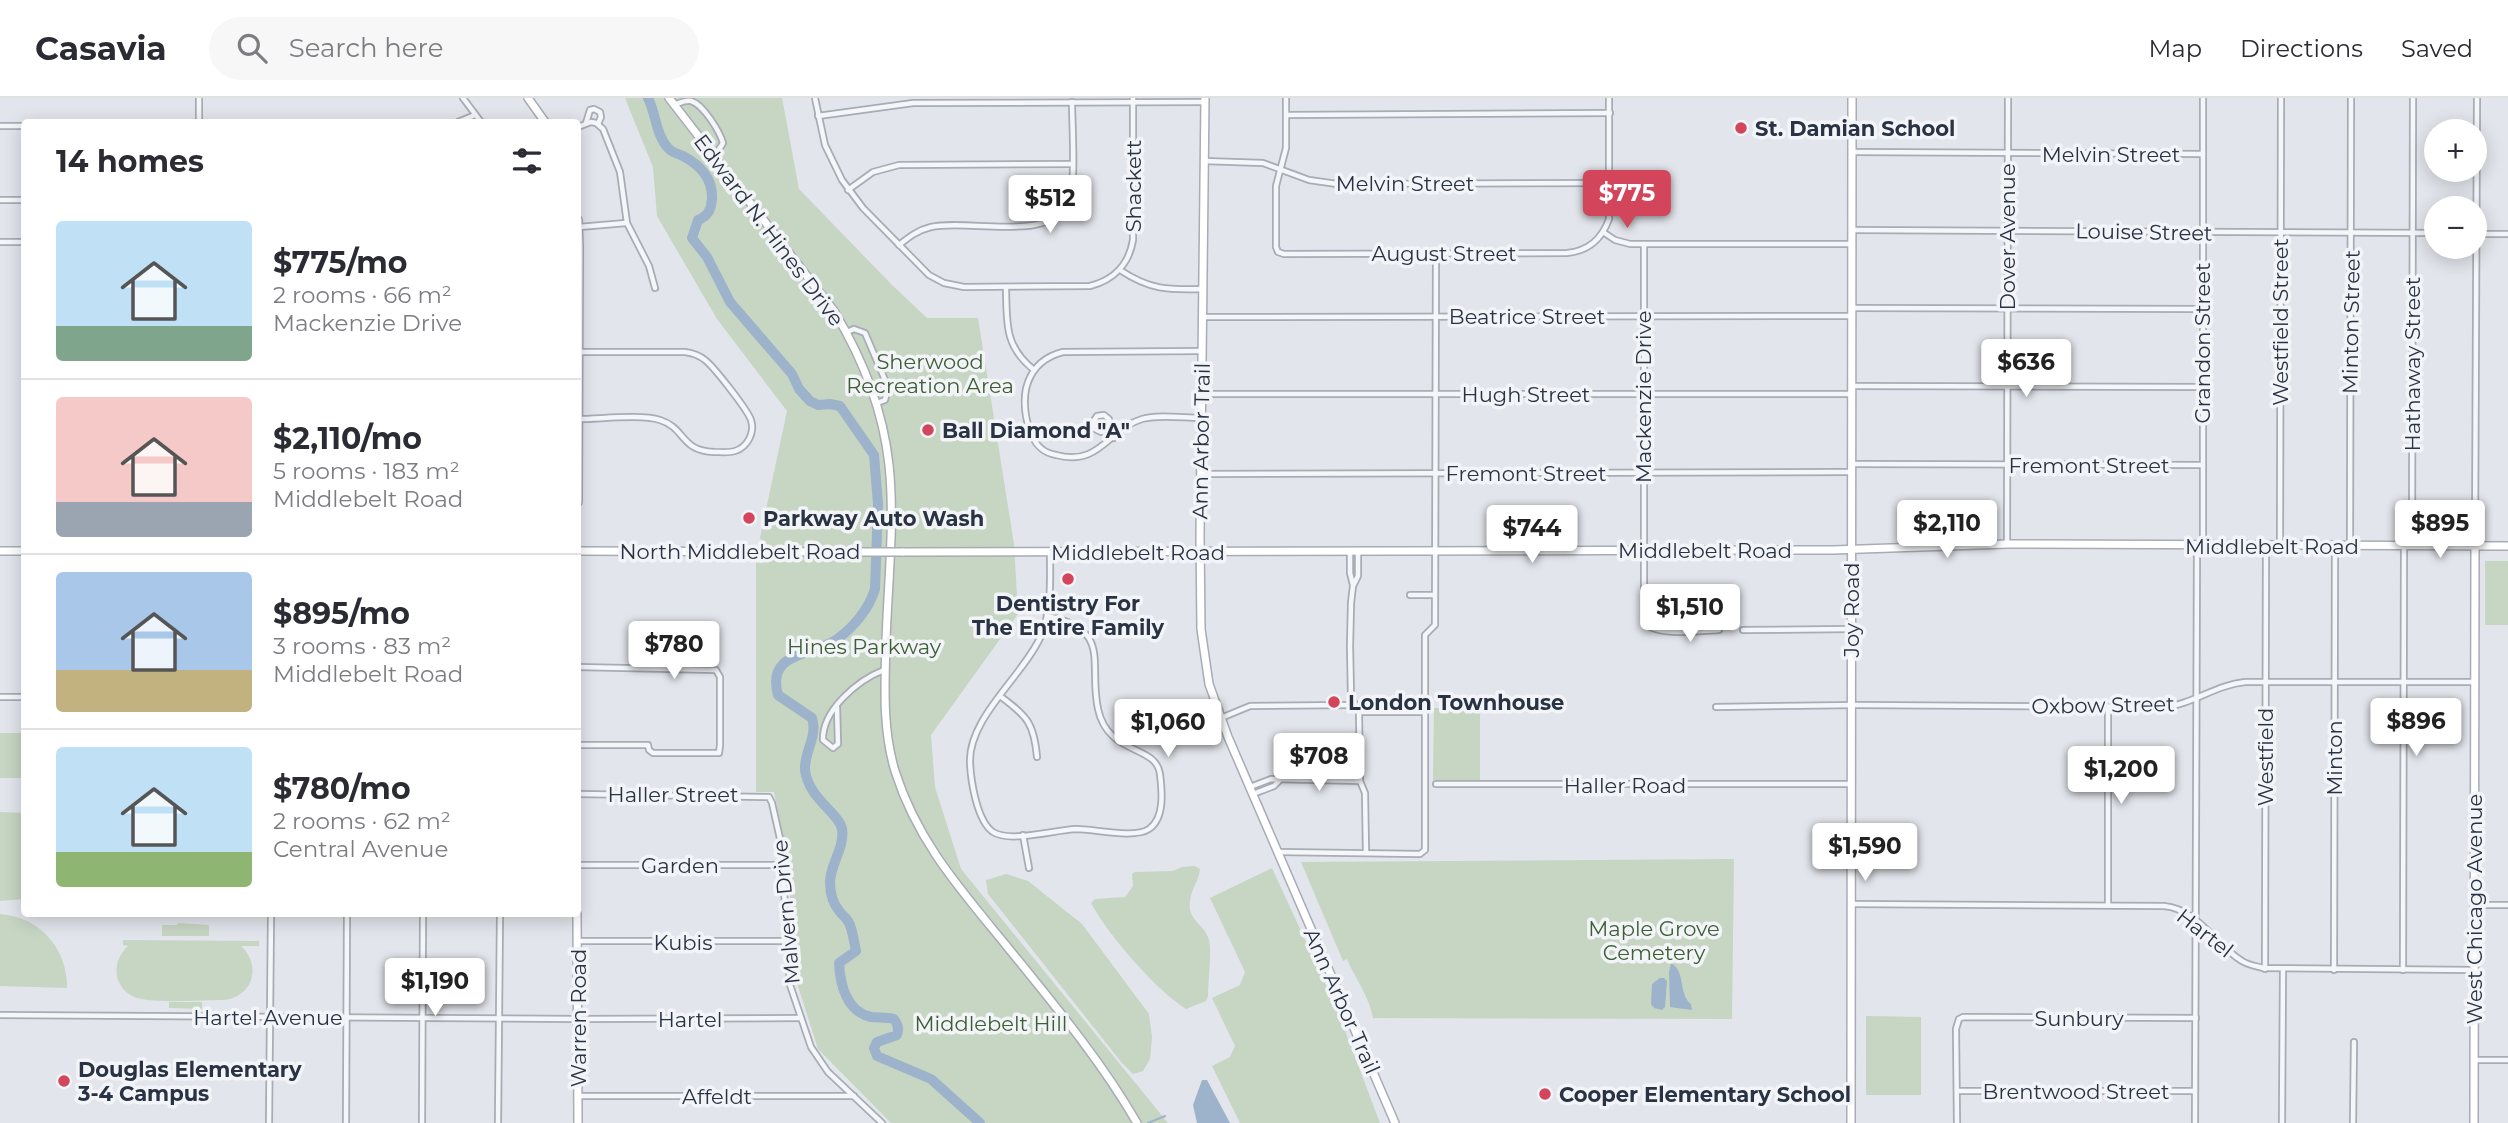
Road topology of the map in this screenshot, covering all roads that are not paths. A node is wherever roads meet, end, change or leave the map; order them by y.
1 (199, 98) edge
2 (463, 98) edge
3 (528, 98) edge
4 (669, 98) edge
5 (815, 98) edge
6 (1286, 98) edge
7 (1609, 98) edge
8 (1852, 98) edge
9 (2008, 98) edge
10 (2203, 98) edge
11 (2281, 98) edge
12 (2351, 98) edge
13 (2413, 98) edge
14 (2477, 98) edge
15 (1133, 100) edge
16 (1205, 100) edge
17 (1072, 102) junction
18 (674, 105) junction
19 (1609, 113) junction
20 (475, 115) junction
21 (1286, 115) junction
22 (818, 116) junction
23 (199, 119) edge
24 (465, 119) edge
25 (478, 119) edge
26 (542, 119) edge
27 (586, 123) junction
28 (598, 124) junction
29 (0, 126) edge
30 (581, 126) edge
31 (21, 127) edge
32 (1852, 152) junction
33 (2008, 153) junction
34 (2203, 154) junction
35 (715, 157) junction
36 (1204, 161) junction
37 (1072, 164) junction
38 (1280, 169) junction
39 (1610, 183) junction
40 (848, 190) junction
41 (2476, 196) edge
42 (0, 200) edge
43 (21, 200) edge
44 (626, 223) junction
45 (581, 227) edge
46 (1852, 230) junction
47 (2007, 230) junction
48 (1603, 232) junction
49 (2202, 232) junction
50 (2281, 233) junction
51 (2413, 233) junction
52 (2424, 233) edge
53 (2351, 234) junction
54 (2487, 234) edge
55 (2508, 234) edge
56 (0, 242) edge
57 (21, 242) edge
58 (1644, 244) junction
59 (1852, 244) junction
60 (899, 245) junction
61 (1436, 253) junction
62 (2475, 259) edge
63 (1119, 270) junction
64 (655, 288) dead end
65 (1006, 288) junction
66 (1203, 289) junction
67 (2007, 308) junction
68 (2202, 309) junction
69 (1851, 312) junction
70 (1644, 316) junction
71 (1203, 317) junction
72 (1435, 317) junction
73 (847, 332) junction
74 (1202, 351) junction
75 (581, 352) edge
76 (1034, 370) junction
77 (2007, 386) junction
78 (2202, 387) junction
79 (1851, 390) junction
80 (1202, 394) junction
81 (1435, 394) junction
82 (1643, 394) junction
83 (876, 403) junction
84 (1202, 418) junction
85 (581, 419) edge
86 (1107, 430) dead end
87 (1114, 438) junction
88 (2007, 464) junction
89 (2202, 465) junction
90 (1851, 468) junction
91 (1434, 473) junction
92 (1643, 473) junction
93 (1201, 474) junction
94 (2007, 544) junction
95 (2200, 545) junction
96 (2266, 546) junction
97 (2280, 546) junction
98 (2335, 546) junction
99 (2350, 546) junction
100 (2475, 546) junction
101 (2508, 546) edge
102 (2408, 547) junction
103 (1851, 548) junction
104 (1643, 550) junction
105 (0, 551) edge
106 (21, 551) edge
107 (581, 551) edge
108 (1354, 551) junction
109 (1434, 551) junction
110 (902, 552) joint
111 (1050, 552) junction
112 (1200, 552) junction
113 (1410, 595) dead end
114 (1434, 595) junction
115 (1047, 616) junction
116 (1851, 629) junction
117 (1743, 630) dead end
118 (1719, 631) dead end
119 (581, 667) edge
120 (885, 669) junction
121 (2266, 681) junction
122 (2334, 681) junction
123 (2403, 682) junction
124 (2475, 682) junction
125 (1000, 696) junction
126 (0, 697) edge
127 (21, 697) edge
128 (2196, 698) junction
129 (1353, 705) junction
130 (1851, 705) junction
131 (1716, 706) dead end
132 (837, 707) junction
133 (2108, 707) junction
134 (1359, 712) junction
135 (1425, 712) junction
136 (1221, 718) junction
137 (581, 745) edge
138 (1037, 757) dead end
139 (1360, 781) junction
140 (1436, 784) dead end
141 (1851, 784) junction
142 (1252, 791) junction
143 (581, 794) edge
144 (769, 797) joint
145 (1023, 835) junction
146 (1279, 852) junction
147 (1366, 853) junction
148 (581, 865) edge
149 (783, 865) junction
150 (1029, 868) dead end
151 (1851, 904) junction
152 (2108, 905) junction
153 (2474, 905) junction
154 (2508, 905) edge
155 (271, 917) edge
156 (347, 917) edge
157 (423, 917) edge
158 (500, 917) edge
159 (578, 917) edge
160 (2197, 921) junction
161 (578, 941) junction
162 (788, 941) junction
163 (2265, 968) junction
164 (2283, 969) junction
165 (2334, 970) junction
166 (2403, 970) junction
167 (2474, 970) junction
168 (0, 1015) edge
169 (270, 1017) junction
170 (346, 1017) junction
171 (422, 1018) junction
172 (499, 1018) junction
173 (802, 1018) junction
174 (2196, 1018) junction
175 (578, 1019) junction
176 (2354, 1042) dead end
177 (2508, 1059) edge
178 (2474, 1060) junction
179 (1957, 1091) junction
180 (2195, 1091) junction
181 (579, 1096) junction
182 (856, 1096) junction
183 (270, 1123) edge
184 (346, 1123) edge
185 (422, 1123) edge
186 (498, 1123) edge
187 (578, 1123) edge
188 (882, 1123) edge
189 (1138, 1123) edge
190 (1395, 1123) edge
191 (1851, 1123) edge
192 (1957, 1123) edge
193 (2195, 1123) edge
194 (2282, 1123) edge
195 (2353, 1123) edge
196 (2474, 1123) edge

1 - 23 street
2 - 20 street
3 - 26 street
4 - 18 street, Edward N. Hines Drive
5 - 22 street
6 - 21 street
7 - 19 street
8 - 32 street, Joy Road
9 - 33 street, Dover Avenue
10 - 34 street, Grandon Street
11 - 50 street, Westfield Street
12 - 53 street, Minton Street
13 - 51 street, Hathaway Street
14 - 41 street, West Chicago Avenue
15 - 16 street
15 - 17 street
15 - 63 street, Shackett
16 - 36 street, Ann Arbor Trail
17 - 22 street
17 - 37 street
18 - 35 street, Edward N. Hines Drive
18 - 35 street
19 - 21 street
19 - 39 street
20 - 24 street
20 - 25 street
21 - 38 street
22 - 40 street
27 - 28 street
27 - 28 street
27 - 30 street
28 - 44 street
29 - 31 street
32 - 33 street, Melvin Street
32 - 46 street, Joy Road
33 - 34 street, Melvin Street
33 - 47 street, Dover Avenue
34 - 49 street, Grandon Street
35 - 73 street, Edward N. Hines Drive
36 - 38 street, Melvin Street
36 - 66 street, Ann Arbor Trail
37 - 40 street
37 - 60 street
38 - 39 street, Melvin Street
38 - 61 street, August Street
39 - 48 street
40 - 60 street
42 - 43 street
44 - 45 street
44 - 64 street
46 - 47 street, Louise Street
46 - 59 street, Joy Road
47 - 49 street, Louise Street
47 - 67 street, Dover Avenue
48 - 58 street
48 - 61 street, August Street
49 - 50 street, Louise Street
49 - 68 street, Grandon Street
50 - 53 street, Louise Street
50 - 97 street, Westfield Street
51 - 52 street, Louise Street
51 - 53 street, Louise Street
51 - 102 street, Hathaway Street
53 - 99 street, Minton Street
54 - 55 street
56 - 57 street
58 - 59 street
58 - 70 street, Mackenzie Drive
59 - 69 street, Joy Road
60 - 65 street
61 - 72 street
62 - 100 street, West Chicago Avenue
63 - 65 street
63 - 66 street
65 - 76 street
66 - 71 street, Ann Arbor Trail
67 - 68 street, Beatrice Street
67 - 69 street, Beatrice Street
67 - 77 street, Dover Avenue
68 - 78 street, Grandon Street
69 - 70 street, Beatrice Street
69 - 79 street, Joy Road
70 - 72 street, Beatrice Street
70 - 82 street, Mackenzie Drive
71 - 72 street, Beatrice Street
71 - 74 street, Ann Arbor Trail
72 - 81 street
73 - 83 street, Edward N. Hines Drive
73 - 83 street
74 - 76 street
74 - 80 street, Ann Arbor Trail
75 - 85 street
76 - 87 street
77 - 78 street, Hugh Street
77 - 79 street, Hugh Street
77 - 88 street, Dover Avenue
78 - 89 street, Grandon Street
79 - 82 street, Hugh Street
79 - 90 street, Joy Road
80 - 81 street, Hugh Street
80 - 84 street, Ann Arbor Trail
81 - 82 street, Hugh Street
81 - 91 street
82 - 92 street, Mackenzie Drive
83 - 120 street, Edward N. Hines Drive
84 - 87 street
84 - 93 street, Ann Arbor Trail
86 - 87 street
88 - 89 street, Fremont Street
88 - 90 street, Fremont Street
88 - 94 street, Dover Avenue
89 - 95 street, Grandon Street
90 - 92 street, Fremont Street
90 - 103 street, Joy Road
91 - 92 street, Fremont Street
91 - 93 street, Fremont Street
91 - 109 street
92 - 104 street, Mackenzie Drive
93 - 112 street, Ann Arbor Trail
94 - 95 street, Middlebelt Road
94 - 103 street, Middlebelt Road
95 - 96 street, Middlebelt Road
95 - 128 street, Grandon Street
96 - 97 street, Middlebelt Road
96 - 121 street, Westfield
97 - 98 street, Middlebelt Road
98 - 99 street, Middlebelt Road
98 - 122 street, Minton
99 - 102 street, Middlebelt Road
100 - 101 street, Middlebelt Road
100 - 102 street, Middlebelt Road
100 - 124 street, West Chicago Avenue
102 - 123 street, Hathaway Street
103 - 104 street, Middlebelt Road
103 - 116 street, Joy Road
104 - 109 street, Middlebelt Road
104 - 118 street, Mackenzie Drive
105 - 106 street
107 - 110 street, North Middlebelt Road, bridge
108 - 109 street, Middlebelt Road
108 - 112 street, Middlebelt Road
108 - 129 street
109 - 114 street
110 - 111 street, Middlebelt Road
111 - 112 street, Middlebelt Road
111 - 115 street
112 - 136 street, Ann Arbor Trail
113 - 114 street
114 - 135 street
115 - 125 street
115 - 145 street
116 - 117 street
116 - 130 street, Joy Road
119 - 137 street
120 - 132 street
120 - 189 street, Edward N. Hines Drive
121 - 122 street, Oxbow Street
121 - 128 street, Oxbow Street
121 - 163 street, Westfield
122 - 123 street, Oxbow Street
122 - 165 street, Minton
123 - 124 street, Oxbow Street
123 - 166 street, Hathaway Street
124 - 153 street, West Chicago Avenue
125 - 138 street
125 - 145 street
126 - 127 street
128 - 133 street, Oxbow Street
128 - 160 street, Grandon Street
129 - 134 street
129 - 136 street
130 - 131 street, Oxbow Street
130 - 133 street, Oxbow Street
130 - 141 street, Joy Road
132 - 132 street
133 - 152 street
134 - 135 street
134 - 139 street
135 - 147 street
136 - 142 street, Ann Arbor Trail
139 - 142 street
139 - 147 street
140 - 141 street, Haller Road
141 - 151 street, Joy Road
142 - 146 street, Ann Arbor Trail
143 - 144 street, Haller Street
144 - 149 street, Malvern Drive
145 - 150 street
146 - 147 street
146 - 190 street, Ann Arbor Trail
148 - 149 street, Garden
149 - 162 street, Malvern Drive
151 - 152 street, Hartel
151 - 191 street, Joy Road
152 - 160 street, Hartel
153 - 154 street
153 - 167 street, West Chicago Avenue
155 - 169 street
156 - 170 street
157 - 171 street
158 - 172 street
159 - 161 street, Warren Road
160 - 163 street, Hartel
160 - 174 street, Grandon Street
161 - 162 street, Kubis
161 - 175 street, Warren Road
162 - 173 street, Malvern Drive
163 - 164 street, Hartel
164 - 165 street, Hartel
164 - 194 street
165 - 166 street, Hartel
166 - 167 street, Hartel
167 - 178 street, West Chicago Avenue
168 - 169 street, Hartel Avenue
169 - 170 street, Hartel Avenue
169 - 183 street
170 - 171 street, Hartel Avenue
170 - 184 street
171 - 172 street, Hartel Avenue
171 - 185 street
172 - 175 street, Hartel Avenue
172 - 186 street
173 - 175 street, Hartel
173 - 182 street, Malvern Drive
174 - 179 street, Sunbury
174 - 180 street, Grandon Street
175 - 181 street, Warren Road
176 - 195 street
177 - 178 street
178 - 196 street, West Chicago Avenue
179 - 180 street, Brentwood Street
179 - 192 street
180 - 193 street, Grandon Street
181 - 182 street, Affeldt
181 - 187 street, Warren Road
182 - 188 street, Malvern Drive

